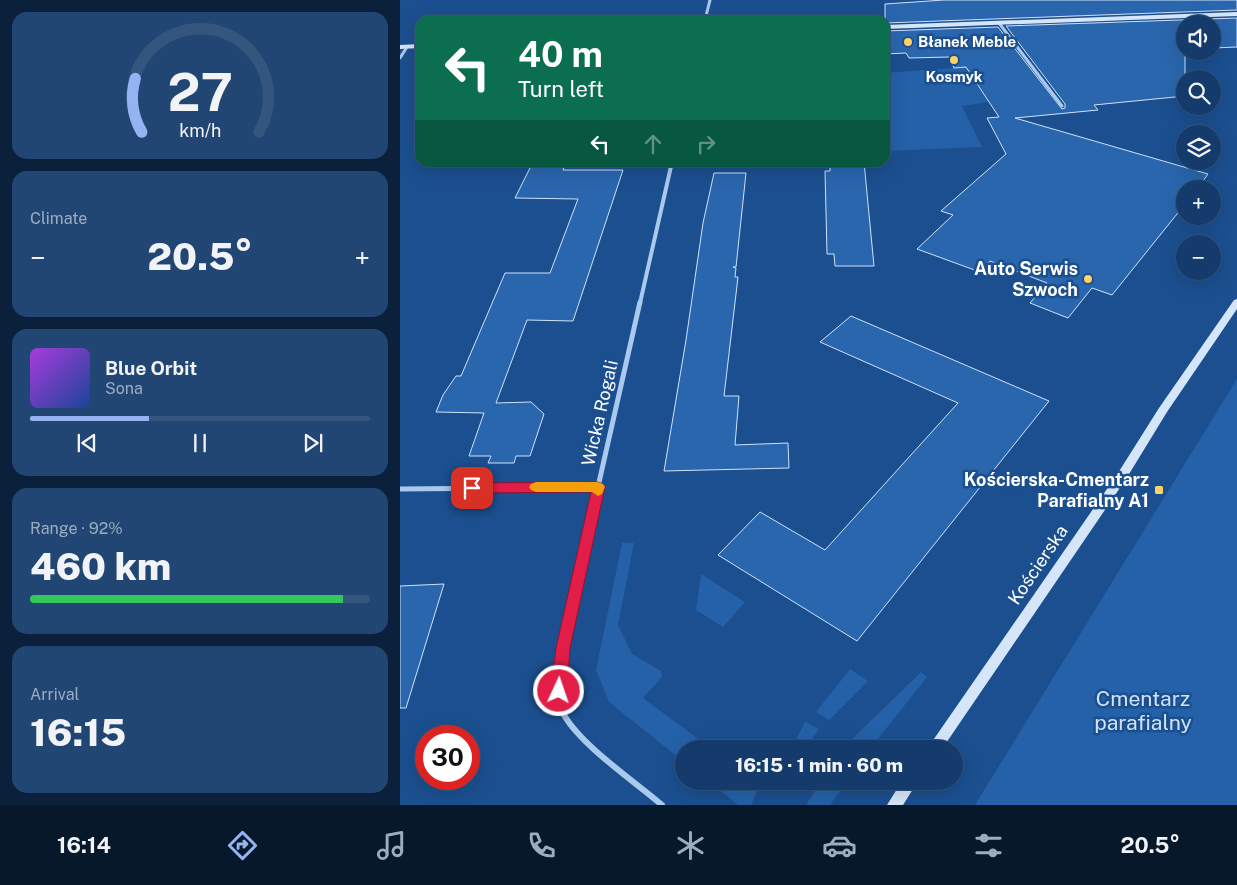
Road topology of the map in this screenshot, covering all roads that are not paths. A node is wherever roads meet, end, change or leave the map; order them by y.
1 (710, 0) edge
2 (1237, 14) edge
3 (706, 15) edge
4 (999, 23) junction
5 (890, 27) edge
6 (404, 47) edge
7 (400, 58) edge
8 (1062, 106) dead end
9 (671, 167) edge
10 (1237, 303) edge
11 (598, 487) junction
12 (400, 489) edge
13 (940, 740) edge
14 (905, 790) edge
15 (662, 805) edge
16 (894, 805) edge

1 - 3 street
2 - 4 main road
4 - 5 main road
4 - 8 street
6 - 7 street
9 - 11 street, Wicka Rogali
10 - 13 main road, Kościerska
11 - 12 street
11 - 15 street, Wicka Rogali
14 - 16 main road

